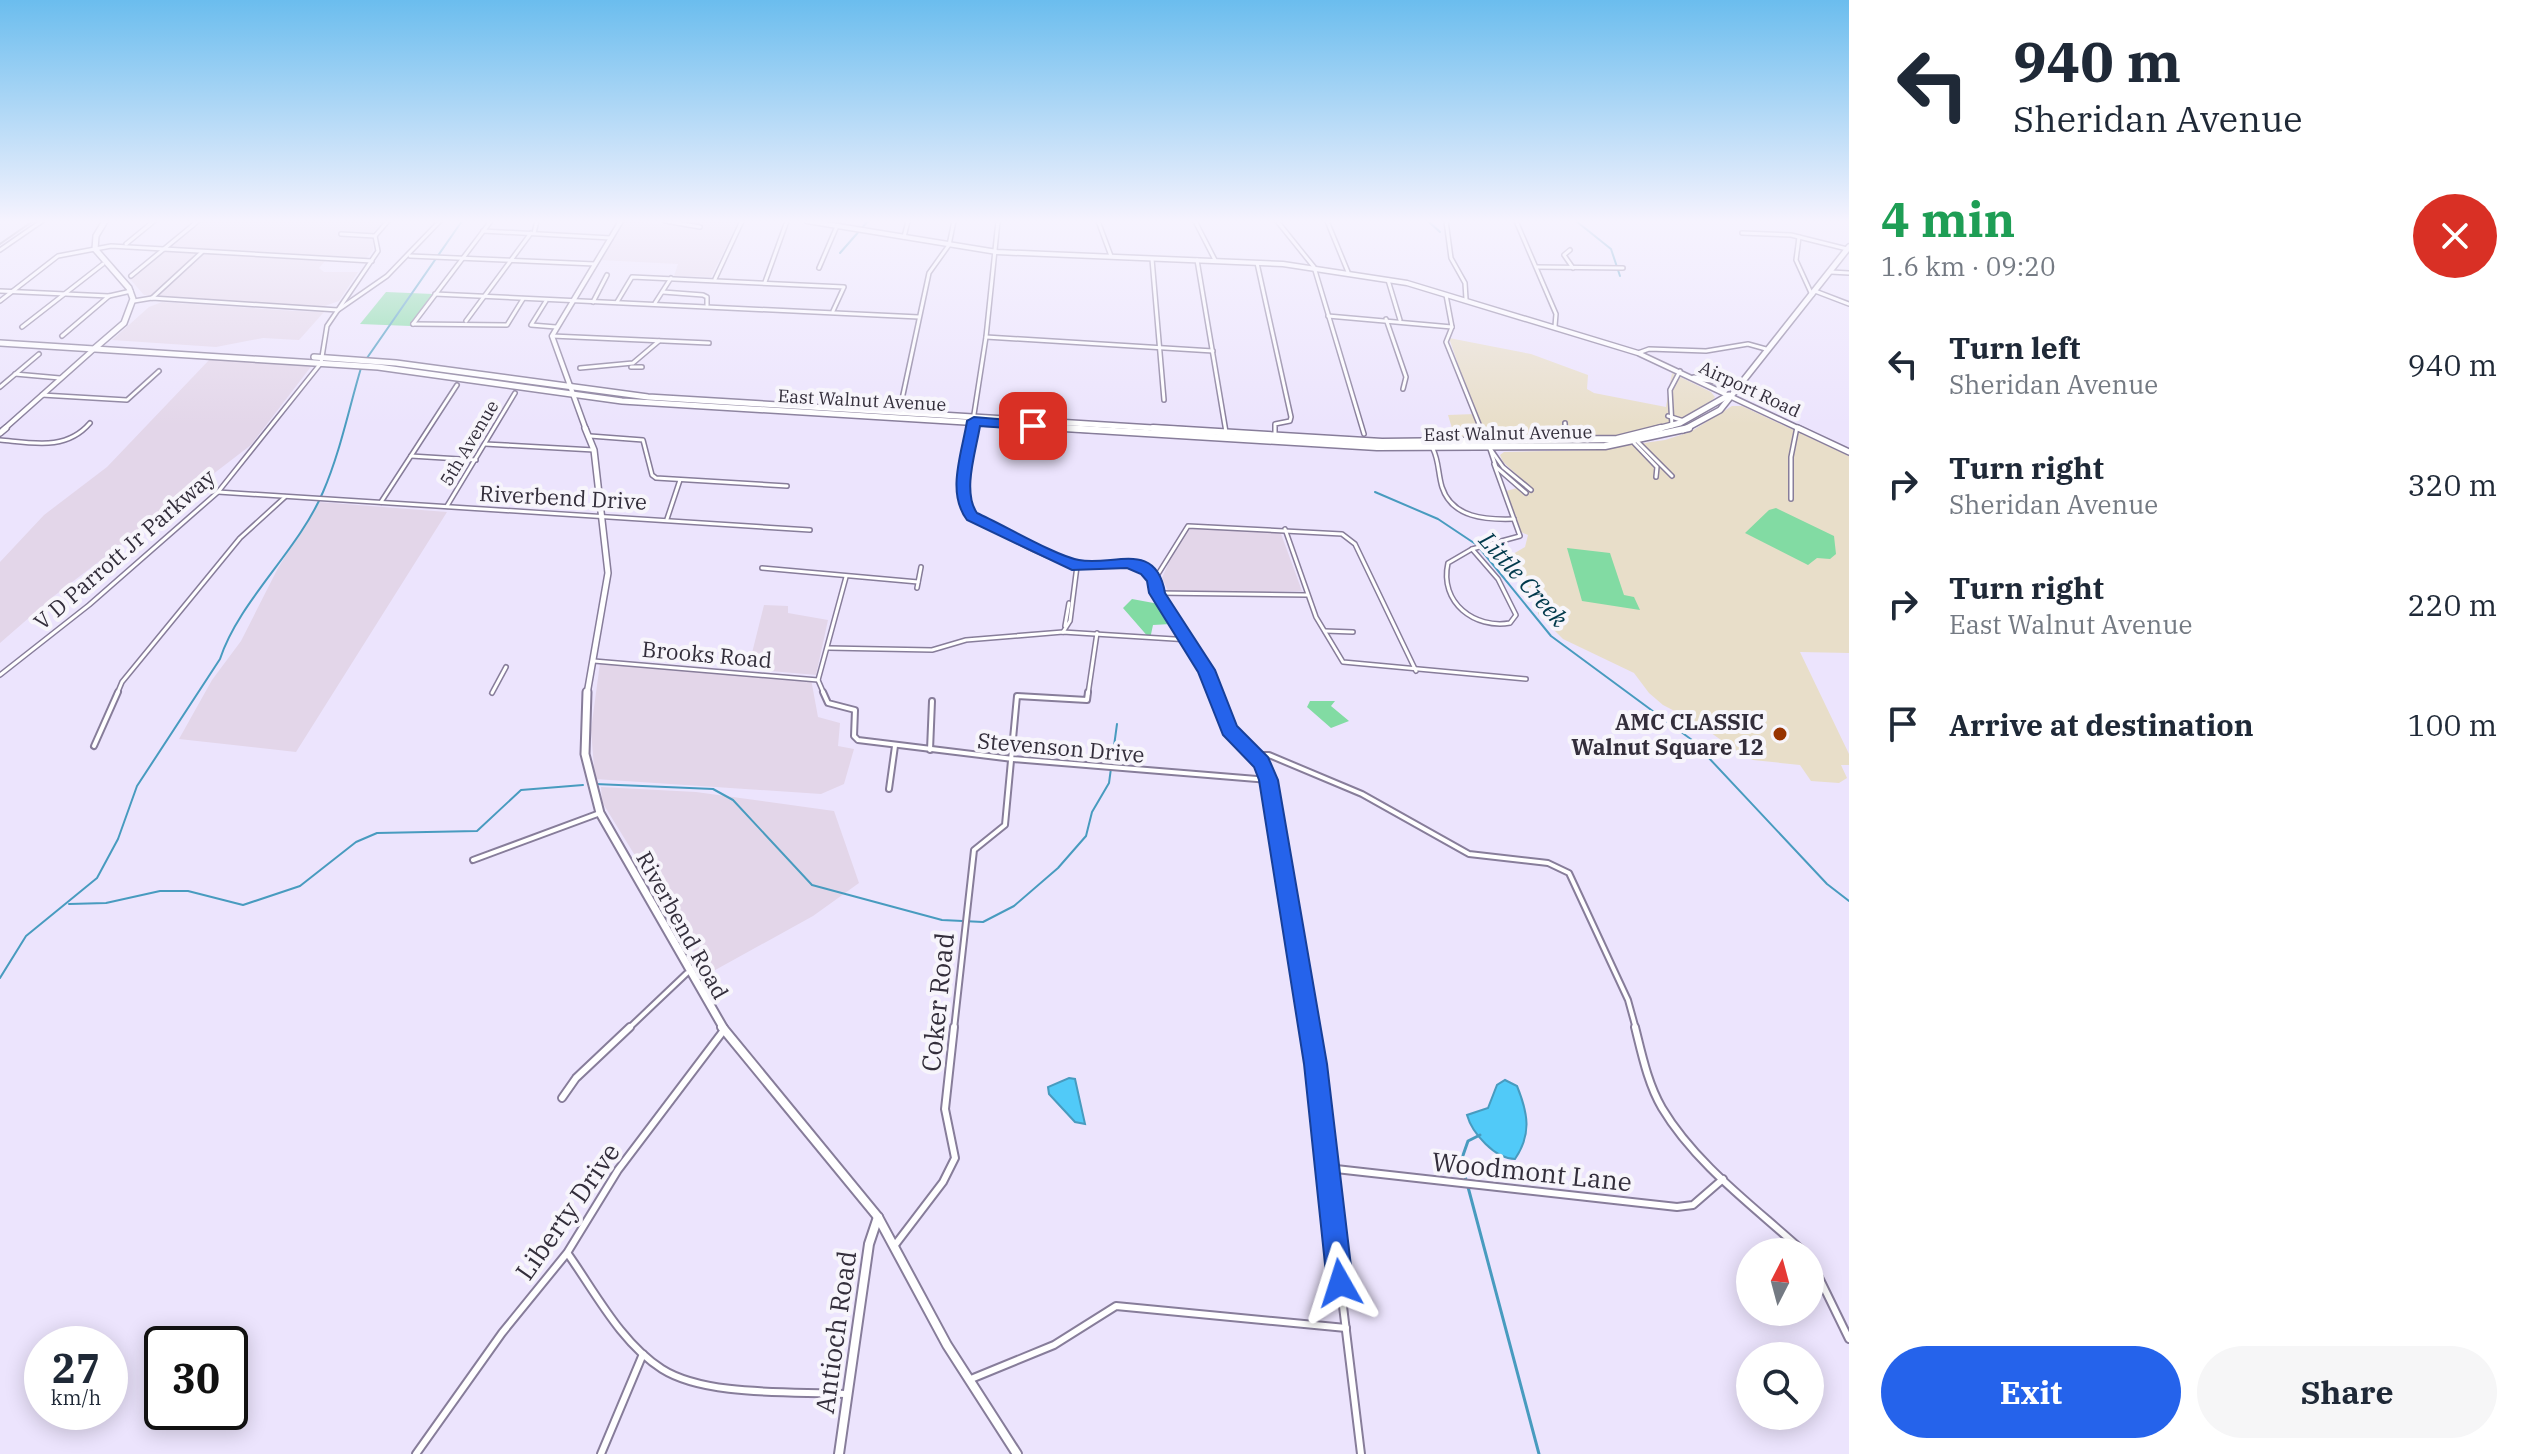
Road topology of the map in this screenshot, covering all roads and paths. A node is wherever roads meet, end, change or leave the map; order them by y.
1 (15, 289) edge
2 (71, 289) edge
3 (129, 289) edge
4 (162, 289) edge
5 (353, 289) edge
6 (366, 289) edge
7 (439, 289) edge
8 (492, 289) edge
9 (578, 289) edge
10 (600, 289) edge
11 (625, 289) edge
12 (665, 289) edge
13 (843, 289) edge
14 (925, 289) edge
15 (992, 289) edge
16 (1155, 289) edge
17 (1202, 289) edge
18 (1262, 289) edge
19 (1320, 289) edge
20 (1391, 289) edge
21 (1429, 289) edge
22 (1465, 289) edge
23 (1546, 289) edge
24 (1812, 289) edge
25 (1817, 289) edge
26 (0, 291) edge
27 (12, 291) junction
28 (131, 291) junction
29 (663, 292) junction
30 (1446, 293) junction
31 (1814, 293) junction
32 (64, 294) junction
33 (435, 294) junction
34 (109, 296) junction
35 (486, 297) junction
36 (152, 298) junction
37 (523, 299) junction
38 (1466, 299) junction
39 (0, 301) edge
40 (134, 301) junction
41 (547, 301) junction
42 (570, 301) junction
43 (1849, 301) edge
44 (593, 302) junction
45 (617, 302) junction
46 (655, 304) junction
47 (707, 305) junction
48 (338, 310) junction
49 (833, 311) junction
50 (1328, 316) junction
51 (919, 317) junction
52 (1386, 319) junction
53 (1400, 320) junction
54 (465, 322) junction
55 (1555, 326) junction
56 (22, 327) dead end
57 (556, 327) junction
58 (1452, 327) junction
59 (62, 336) dead end
60 (552, 336) junction
61 (986, 337) junction
62 (659, 341) junction
63 (0, 343) edge
64 (709, 343) dead end
65 (1160, 347) junction
66 (95, 348) junction
67 (1766, 349) junction
68 (1213, 351) junction
69 (1638, 353) junction
70 (39, 354) dead end
71 (321, 360) junction
72 (644, 360) junction
73 (637, 363) junction
74 (628, 367) junction
75 (642, 367) junction
76 (580, 368) dead end
77 (159, 371) dead end
78 (1680, 371) junction
79 (15, 374) junction
80 (62, 378) junction
81 (1694, 378) junction
82 (1738, 383) junction
83 (457, 385) dead end
84 (0, 387) edge
85 (1403, 389) dead end
86 (570, 392) junction
87 (515, 393) dead end
88 (42, 395) junction
89 (1729, 395) junction
90 (1164, 400) dead end
91 (901, 404) dead end
92 (1668, 416) junction
93 (975, 419) junction
94 (1684, 421) junction
95 (90, 423) dead end
96 (1565, 423) dead end
97 (1672, 426) junction
98 (1797, 427) junction
99 (1567, 432) junction
100 (0, 433) edge
101 (1364, 434) dead end
102 (1275, 435) junction
103 (590, 436) junction
104 (1227, 436) junction
105 (0, 440) edge
106 (1565, 441) junction
107 (1580, 441) junction
108 (1646, 441) junction
109 (1636, 442) junction
110 (485, 444) junction
111 (1488, 446) junction
112 (1433, 449) junction
113 (1646, 449) junction
114 (594, 450) junction
115 (1849, 452) edge
116 (411, 456) junction
117 (476, 460) junction
118 (1494, 464) junction
119 (1672, 476) dead end
120 (1656, 477) dead end
121 (680, 479) junction
122 (787, 486) dead end
123 (1531, 490) dead end
124 (218, 492) junction
125 (1526, 493) dead end
126 (286, 496) junction
127 (1791, 499) dead end
128 (381, 502) junction
129 (447, 506) junction
130 (602, 516) junction
131 (667, 519) junction
132 (1514, 519) junction
133 (1285, 529) junction
134 (810, 530) dead end
135 (1471, 548) junction
136 (1077, 566) junction
137 (921, 567) dead end
138 (762, 568) dead end
139 (846, 577) junction
140 (1155, 579) junction
141 (918, 582) junction
142 (917, 588) dead end
143 (1157, 593) junction
144 (1307, 595) junction
145 (1325, 631) junction
146 (1063, 632) junction
147 (1353, 632) dead end
148 (1097, 633) junction
149 (1190, 640) junction
150 (828, 648) junction
151 (594, 661) junction
152 (506, 667) dead end
153 (1416, 671) junction
154 (0, 675) edge
155 (1526, 679) dead end
156 (818, 680) junction
157 (492, 693) dead end
158 (932, 701) dead end
159 (94, 746) dead end
160 (895, 746) junction
161 (930, 750) junction
162 (1254, 755) junction
163 (1013, 759) junction
164 (1269, 780) junction
165 (889, 789) dead end
166 (600, 813) junction
167 (473, 860) dead end
168 (687, 973) junction
169 (724, 1030) junction
170 (562, 1098) dead end
171 (1327, 1168) junction
172 (1723, 1179) junction
173 (878, 1217) junction
174 (1788, 1238) edge
175 (895, 1245) junction
176 (567, 1253) junction
177 (1824, 1288) edge
178 (1346, 1328) junction
179 (1849, 1339) edge
180 (643, 1354) junction
181 (969, 1380) junction
182 (848, 1394) junction
183 (416, 1454) edge
184 (601, 1454) edge
185 (839, 1454) edge
186 (1017, 1454) edge
187 (1361, 1454) edge

1 - 27 street
2 - 32 street
3 - 28 main road
4 - 36 street
5 - 48 street
6 - 48 street
7 - 33 street
8 - 35 street
9 - 42 street
10 - 44 street
11 - 45 street
12 - 29 street
13 - 49 street
14 - 51 street
15 - 61 street
16 - 65 street
17 - 68 street
18 - 102 street
19 - 50 street
20 - 53 street
21 - 30 street, Airport Road
22 - 38 street
23 - 55 street
24 - 31 street
25 - 31 main road, East Walnut Avenue
26 - 27 street
27 - 32 street
27 - 39 street
28 - 34 street
28 - 40 main road
29 - 46 street
29 - 47 street
30 - 38 street, Airport Road
30 - 58 street
31 - 43 street
31 - 67 main road, East Walnut Avenue
32 - 34 street
32 - 56 street
33 - 35 street
33 - 54 street
34 - 59 street
35 - 37 street
35 - 54 street
36 - 40 street
36 - 48 street
37 - 41 street
37 - 54 street
38 - 55 street, Airport Road
40 - 66 main road
41 - 42 street
41 - 57 street
42 - 44 street
42 - 57 street
44 - 45 street
45 - 46 street
46 - 47 street
47 - 49 street
48 - 71 street
49 - 51 street
50 - 52 street
50 - 101 street
51 - 91 street
52 - 53 street
52 - 85 street
53 - 58 street
55 - 69 street, Airport Road
57 - 60 street
58 - 111 street
60 - 62 street
60 - 86 street, Riverbend Road
61 - 65 street
61 - 93 street
62 - 64 street
62 - 72 street
63 - 66 main road, East Walnut Avenue
65 - 68 street
65 - 90 street
66 - 71 main road, East Walnut Avenue
66 - 80 street
67 - 69 street
67 - 82 main road, East Walnut Avenue
68 - 104 street
69 - 78 street, Airport Road
70 - 79 street
71 - 86 main road, East Walnut Avenue
71 - 124 street, V D Parrott Jr Parkway
72 - 73 street
72 - 75 street
73 - 74 street
73 - 75 street
74 - 75 street
74 - 76 street
77 - 88 street
78 - 81 street, Airport Road
78 - 92 street
79 - 80 street
79 - 84 street
80 - 88 street
81 - 82 main road
81 - 89 street, Airport Road
82 - 89 main road, East Walnut Avenue
83 - 116 street
86 - 93 main road, East Walnut Avenue
86 - 103 street, Riverbend Road
87 - 110 street, 5th Avenue
88 - 100 street
89 - 94 main road, East Walnut Avenue
89 - 98 street, Airport Road
89 - 108 main road, East Walnut Avenue
92 - 94 street
92 - 97 street
93 - 104 main road, East Walnut Avenue
93 - 136 street
94 - 97 main road, East Walnut Avenue
95 - 105 street
96 - 99 street
97 - 107 main road, East Walnut Avenue
98 - 115 street, Airport Road
98 - 127 street
99 - 106 street
99 - 107 street
102 - 104 main road, East Walnut Avenue
102 - 111 main road, East Walnut Avenue
103 - 114 street, Riverbend Road
103 - 121 street
104 - 112 main road, East Walnut Avenue
106 - 107 main road, East Walnut Avenue
106 - 111 main road, East Walnut Avenue
108 - 109 main road, East Walnut Avenue
108 - 113 main road
109 - 111 main road, East Walnut Avenue
109 - 113 street
109 - 120 street
110 - 114 street
110 - 117 street, 5th Avenue
111 - 112 main road, East Walnut Avenue
111 - 118 street
111 - 123 street
112 - 132 street
113 - 119 street
114 - 130 street, Riverbend Road
116 - 117 street
116 - 128 street
117 - 129 street, 5th Avenue
118 - 125 street
118 - 132 street
121 - 122 street
121 - 131 street
124 - 126 street, Riverbend Drive
124 - 154 street, V D Parrott Jr Parkway
126 - 128 street, Riverbend Drive
126 - 159 street
128 - 129 street, Riverbend Drive
129 - 130 street, Riverbend Drive
130 - 131 street, Riverbend Drive
130 - 151 street, Riverbend Road
131 - 134 street, Riverbend Drive
132 - 135 street
133 - 140 street
133 - 144 street
133 - 153 street
135 - 135 street
136 - 140 street
136 - 146 street
137 - 141 street
138 - 139 street
139 - 141 street
139 - 150 street
140 - 143 street
141 - 142 street
143 - 144 street
143 - 149 street
144 - 145 street
145 - 147 street
145 - 153 street
146 - 148 street
146 - 150 street
148 - 149 street
148 - 163 street, Coker Road
149 - 162 street
150 - 156 street
151 - 156 street, Brooks Road
151 - 166 street, Riverbend Road
152 - 157 street
153 - 155 street
156 - 160 street, Stevenson Drive
158 - 161 street
160 - 161 street, Stevenson Drive
160 - 165 street
161 - 163 street, Stevenson Drive
162 - 164 street
162 - 172 street
163 - 164 street, Stevenson Drive
163 - 175 street, Coker Road
164 - 171 street
166 - 167 street
166 - 168 street, Riverbend Road
168 - 169 street, Riverbend Road
168 - 170 street
169 - 173 street, Riverbend Road
169 - 176 street, Liberty Drive
171 - 172 street, Woodmont Lane
171 - 178 street
172 - 174 street
173 - 175 street, Riverbend Road
173 - 182 street, Antioch Road
175 - 181 street, Riverbend Road
176 - 180 street
176 - 183 street, Liberty Drive
177 - 179 street
178 - 181 street
178 - 187 street
180 - 182 street
180 - 184 street
181 - 186 street, Riverbend Road
182 - 185 street, Antioch Road

